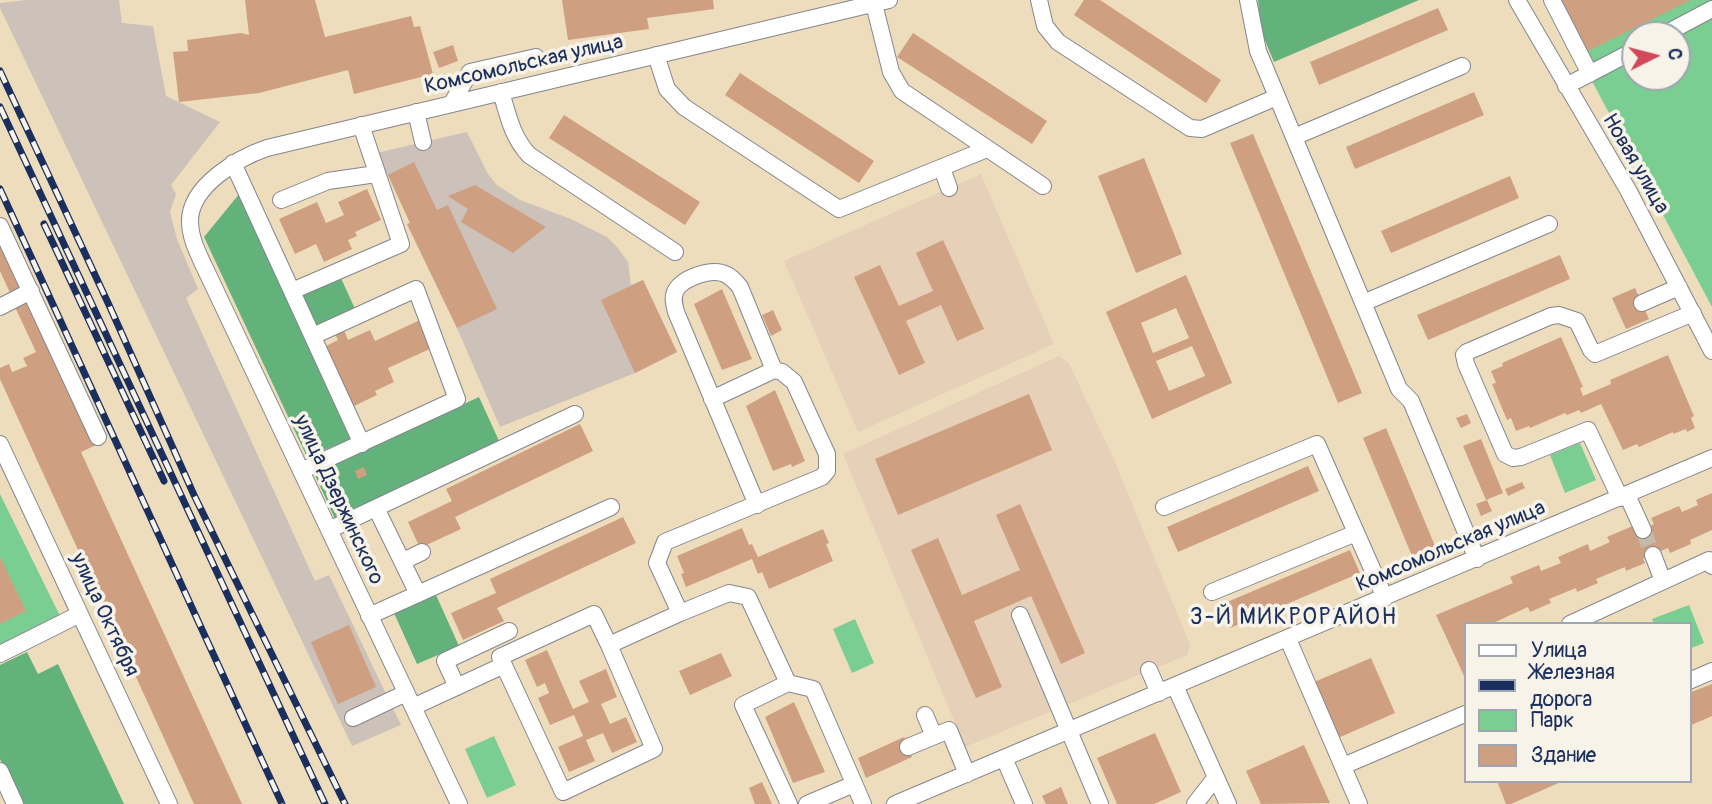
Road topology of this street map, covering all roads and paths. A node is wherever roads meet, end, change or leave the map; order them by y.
1 (1040, 0) edge
2 (1248, 0) edge
3 (1517, 0) edge
4 (1552, 0) edge
5 (881, 2) edge
6 (1712, 9) edge
7 (1689, 21) edge
8 (656, 55) junction
9 (1621, 57) edge
10 (1462, 66) dead end
11 (1590, 74) junction
12 (550, 80) junction
13 (1566, 86) junction
14 (501, 92) junction
15 (1277, 97) junction
16 (452, 103) junction
17 (416, 112) junction
18 (361, 125) junction
19 (1294, 137) junction
20 (423, 142) dead end
21 (988, 149) junction
22 (233, 163) junction
23 (942, 168) junction
24 (376, 174) junction
25 (1043, 186) dead end
26 (950, 188) dead end
27 (281, 200) dead end
28 (191, 211) joint
29 (1549, 224) dead end
30 (0, 226) edge
31 (675, 252) dead end
32 (1679, 287) junction
33 (31, 291) junction
34 (292, 291) junction
35 (1363, 303) junction
36 (1642, 303) dead end
37 (0, 306) edge
38 (1693, 313) junction
39 (313, 336) junction
40 (1712, 351) edge
41 (774, 370) junction
42 (712, 399) junction
43 (575, 414) dead end
44 (98, 437) dead end
45 (0, 444) edge
46 (362, 444) junction
47 (1712, 458) edge
48 (301, 471) junction
49 (1623, 497) junction
50 (757, 505) junction
51 (611, 507) dead end
52 (376, 508) junction
53 (1164, 508) dead end
54 (329, 530) junction
55 (1643, 530) tunnel mouth
56 (1356, 533) junction
57 (422, 552) dead end
58 (1653, 555) tunnel mouth
59 (1477, 559) junction
60 (403, 561) junction
61 (1712, 566) edge
62 (1663, 581) junction
63 (1212, 592) dead end
64 (418, 594) junction
65 (1385, 598) junction
66 (80, 614) junction
67 (680, 614) junction
68 (1020, 615) dead end
69 (369, 616) junction
70 (1574, 622) edge
71 (509, 631) dead end
72 (1288, 639) junction
73 (609, 645) junction
74 (0, 654) edge
75 (504, 666) junction
76 (1149, 670) dead end
77 (1712, 671) edge
78 (1691, 680) edge
79 (788, 683) junction
80 (1175, 686) junction
81 (457, 687) junction
82 (1159, 693) junction
83 (409, 700) junction
84 (1464, 713) edge
85 (925, 715) dead end
86 (353, 718) dead end
87 (1072, 730) junction
88 (934, 736) junction
89 (908, 747) dead end
90 (1004, 758) junction
91 (1343, 766) junction
92 (0, 771) edge
93 (967, 774) junction
94 (1216, 777) junction
95 (854, 784) junction
96 (15, 804) edge
97 (169, 804) edge
98 (458, 804) edge
99 (789, 804) edge
100 (807, 804) edge
101 (863, 804) edge
102 (895, 804) edge
103 (1024, 804) edge
104 (1100, 804) edge
105 (1108, 804) edge
106 (1195, 804) edge
107 (1228, 804) edge
108 (1359, 804) edge

1 - 15 street
2 - 15 street
3 - 13 street, Новая улица
4 - 11 street
5 - 8 street, Комсомольская улица
5 - 21 street
6 - 7 street
8 - 12 street, Комсомольская улица
8 - 23 street
9 - 11 street
10 - 19 street
11 - 13 street
12 - 14 street, Комсомольская улица
12 - 16 street
13 - 32 street, Новая улица
14 - 16 street, Комсомольская улица
14 - 31 street
15 - 19 street
16 - 17 street, Комсомольская улица
17 - 18 street, Комсомольская улица
17 - 20 street
18 - 22 street, Комсомольская улица
18 - 24 street
19 - 35 street
21 - 23 street
21 - 25 street
22 - 28 street, Комсомольская улица
22 - 34 street
23 - 26 street
24 - 27 street
24 - 34 street
28 - 48 street, улица Дзержинского
29 - 35 street
30 - 33 street
32 - 36 street
32 - 38 street, Новая улица
33 - 37 street
33 - 44 street
34 - 39 street
35 - 59 street
38 - 40 street, Новая улица
38 - 49 street
39 - 46 street
39 - 46 street
41 - 42 street
41 - 42 street
41 - 50 street
42 - 50 street
43 - 52 street
45 - 66 street, улица Октября
46 - 48 street
47 - 49 street, Комсомольская улица
48 - 54 street, улица Дзержинского
49 - 55 street
49 - 59 street, Комсомольская улица
50 - 67 street
51 - 64 street
52 - 54 street
52 - 60 street
53 - 56 street
54 - 69 street, улица Дзержинского
56 - 63 street
56 - 65 street
57 - 60 street
58 - 62 street
59 - 65 street, Комсомольская улица
60 - 64 street
61 - 62 street
62 - 70 street
64 - 69 street
65 - 72 street, Комсомольская улица
66 - 74 street
66 - 97 street, улица Октября
67 - 73 street
67 - 79 street
68 - 87 street
69 - 83 street, улица Дзержинского
71 - 81 street
72 - 80 street, Комсомольская улица
72 - 91 street
73 - 75 street
73 - 75 street
75 - 81 street
76 - 82 street
77 - 78 street
79 - 95 street
79 - 99 street
80 - 82 street, Комсомольская улица
80 - 94 street
81 - 83 street
82 - 87 street, Комсомольская улица
83 - 86 street
83 - 98 street, улица Дзержинского
84 - 91 street
85 - 88 street
87 - 90 street, Комсомольская улица
87 - 104 street
87 - 105 street
88 - 89 street
88 - 93 street
90 - 93 street, Комсомольская улица
90 - 103 street
91 - 108 street
92 - 96 street
93 - 102 street, Комсомольская улица
94 - 106 street
94 - 107 street
95 - 100 street
95 - 101 street

